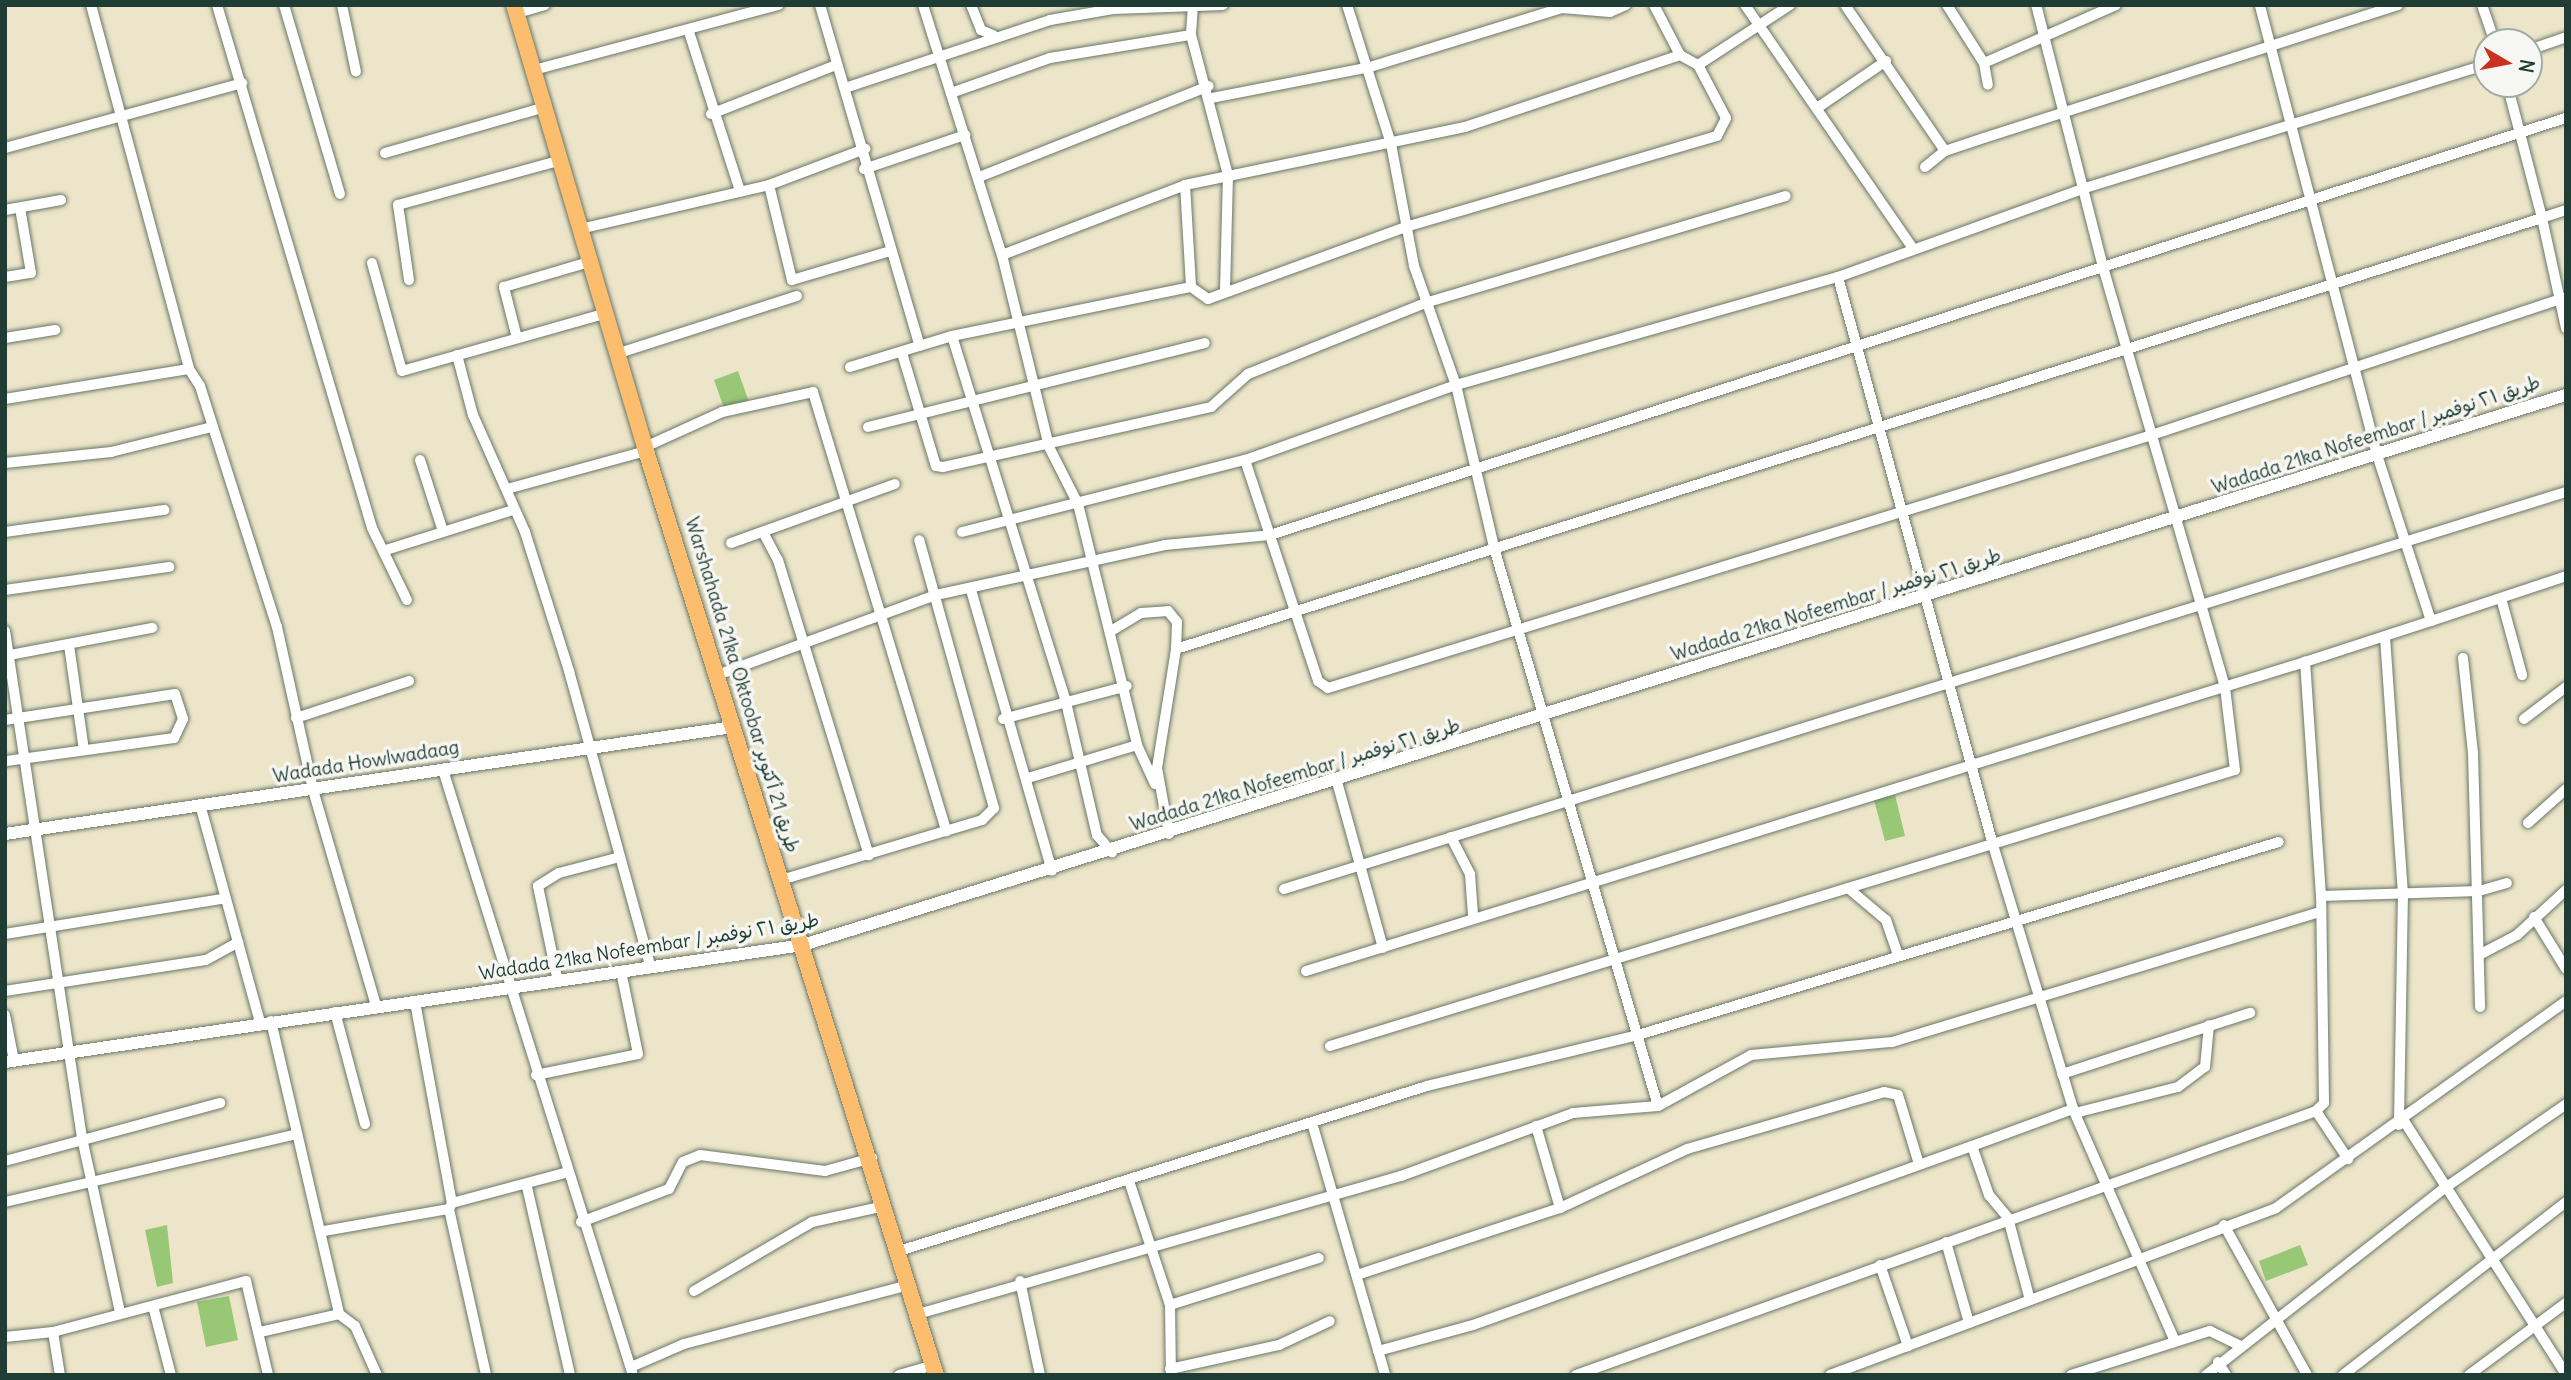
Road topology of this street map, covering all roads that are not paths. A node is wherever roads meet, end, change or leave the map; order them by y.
1 (91, 5) edge
2 (216, 5) edge
3 (284, 5) edge
4 (342, 5) edge
5 (545, 5) edge
6 (820, 5) edge
7 (923, 5) edge
8 (971, 5) edge
9 (1223, 5) edge
10 (1347, 5) edge
11 (1626, 5) edge
12 (1654, 5) edge
13 (1745, 5) edge
14 (1790, 5) edge
15 (1845, 5) edge
16 (1947, 5) edge
17 (2036, 5) edge
18 (2116, 5) edge
19 (2260, 5) edge
20 (2398, 5) edge
21 (2482, 5) edge
22 (773, 6) edge
23 (1193, 7) edge
24 (515, 9) edge
25 (1758, 26) junction
26 (2490, 28) edge
27 (689, 33) junction
28 (2042, 33) junction
29 (993, 35) junction
30 (1191, 35) junction
31 (2566, 37) edge
32 (2543, 45) edge
33 (2273, 46) junction
34 (940, 54) junction
35 (1680, 55) junction
36 (1886, 61) junction
37 (1984, 63) junction
38 (835, 65) junction
39 (1698, 65) junction
40 (1370, 67) junction
41 (2473, 69) edge
42 (534, 70) junction
43 (356, 72) dead end
44 (242, 83) junction
45 (1988, 85) dead end
46 (848, 87) junction
47 (1211, 92) junction
48 (950, 93) junction
49 (2511, 98) edge
50 (1820, 106) junction
51 (545, 107) junction
52 (711, 114) junction
53 (2062, 114) junction
54 (2566, 118) edge
55 (118, 119) junction
56 (2289, 129) junction
57 (2520, 134) junction
58 (965, 135) junction
59 (1391, 144) junction
60 (5, 148) edge
61 (865, 149) junction
62 (1945, 152) junction
63 (385, 153) dead end
64 (561, 160) junction
65 (1925, 167) dead end
66 (864, 169) junction
67 (1228, 175) junction
68 (979, 177) junction
69 (769, 185) junction
70 (1185, 185) junction
71 (738, 188) junction
72 (2085, 188) junction
73 (340, 194) dead end
74 (1786, 196) dead end
75 (61, 200) dead end
76 (2311, 204) junction
77 (20, 208) junction
78 (5, 210) edge
79 (2566, 210) edge
80 (2542, 218) junction
81 (1409, 226) junction
82 (580, 229) junction
83 (1912, 247) junction
84 (887, 252) junction
85 (1003, 255) junction
86 (589, 262) junction
87 (372, 263) dead end
88 (2104, 271) junction
89 (5, 277) edge
90 (1838, 277) junction
91 (409, 280) dead end
92 (1191, 287) junction
93 (2334, 288) junction
94 (1226, 289) junction
95 (797, 296) dead end
96 (2562, 299) edge
97 (1428, 302) junction
98 (604, 314) junction
99 (1020, 326) junction
100 (2566, 328) edge
101 (55, 330) dead end
102 (952, 336) junction
103 (5, 338) edge
104 (517, 338) junction
105 (1205, 343) dead end
106 (920, 346) junction
107 (1856, 348) junction
108 (2127, 352) junction
109 (616, 354) junction
110 (902, 354) junction
111 (457, 355) junction
112 (850, 367) dead end
113 (2355, 368) junction
114 (189, 369) junction
115 (1034, 385) junction
116 (1456, 385) junction
117 (2566, 395) edge
118 (5, 399) edge
119 (975, 399) junction
120 (917, 411) junction
121 (212, 426) junction
122 (868, 427) dead end
123 (1880, 427) junction
124 (2152, 435) junction
125 (1049, 447) junction
126 (645, 449) junction
127 (2377, 455) junction
128 (993, 456) junction
129 (420, 460) dead end
130 (1245, 460) junction
131 (5, 463) edge
132 (1476, 464) junction
133 (895, 484) dead end
134 (507, 489) junction
135 (2566, 492) edge
136 (848, 502) junction
137 (1078, 504) junction
138 (164, 510) dead end
139 (513, 510) junction
140 (1901, 510) junction
141 (1012, 518) junction
142 (2174, 520) junction
143 (443, 531) junction
144 (5, 532) edge
145 (962, 532) dead end
146 (764, 534) junction
147 (1270, 535) junction
148 (919, 541) dead end
149 (731, 543) dead end
150 (2409, 543) junction
151 (386, 550) junction
152 (1495, 551) junction
153 (1094, 559) junction
154 (169, 567) dead end
155 (2566, 576) edge
156 (1028, 577) junction
157 (5, 590) edge
158 (971, 590) junction
159 (936, 595) junction
160 (1925, 598) junction
161 (2501, 598) junction
162 (408, 600) dead end
163 (2201, 606) junction
164 (883, 612) junction
165 (1296, 614) junction
166 (2431, 621) junction
167 (152, 628) dead end
168 (1518, 628) junction
169 (5, 631) edge
170 (1111, 631) junction
171 (2385, 637) junction
172 (69, 645) junction
173 (803, 645) junction
174 (1176, 649) junction
175 (7, 656) edge
176 (2463, 658) dead end
177 (2305, 662) junction
178 (717, 675) junction
179 (2522, 675) dead end
180 (409, 681) dead end
181 (1949, 682) junction
182 (1127, 686) junction
183 (2225, 687) junction
184 (2566, 687) edge
185 (1065, 698) junction
186 (78, 709) junction
187 (1547, 717) junction
188 (19, 718) junction
189 (296, 718) junction
190 (1003, 719) junction
191 (2524, 719) dead end
192 (5, 720) edge
193 (733, 727) junction
194 (1137, 745) junction
195 (588, 747) junction
196 (84, 750) junction
197 (23, 758) junction
198 (1081, 760) junction
199 (5, 761) edge
200 (1970, 765) junction
201 (443, 770) junction
202 (1028, 778) junction
203 (1337, 782) junction
204 (1156, 787) junction
205 (313, 789) junction
206 (2566, 789) edge
207 (1572, 802) junction
208 (201, 808) junction
209 (2528, 823) dead end
210 (35, 831) junction
211 (946, 831) junction
212 (5, 834) edge
213 (1169, 834) junction
214 (1451, 837) junction
215 (2279, 842) dead end
216 (1993, 845) junction
217 (1112, 852) junction
218 (869, 855) junction
219 (620, 857) junction
220 (1355, 862) junction
221 (1052, 871) junction
222 (781, 880) junction
223 (1590, 881) junction
224 (2507, 883) dead end
225 (1847, 888) junction
226 (1284, 889) dead end
227 (2566, 890) edge
228 (2479, 891) junction
229 (2403, 892) junction
230 (2321, 896) junction
231 (222, 898) junction
232 (2321, 912) junction
233 (1473, 915) junction
234 (2534, 917) junction
235 (2015, 918) junction
236 (51, 930) junction
237 (5, 934) edge
238 (238, 942) junction
239 (803, 945) junction
240 (1383, 947) junction
241 (1898, 954) junction
242 (2481, 954) junction
243 (1613, 959) junction
244 (650, 967) junction
245 (2566, 969) edge
246 (621, 971) junction
247 (1306, 971) dead end
248 (558, 982) junction
249 (58, 984) junction
250 (513, 991) junction
251 (5, 992) edge
252 (2039, 998) junction
253 (2566, 1001) edge
254 (415, 1002) junction
255 (376, 1005) junction
256 (2480, 1007) dead end
257 (335, 1012) junction
258 (2250, 1013) dead end
259 (5, 1015) edge
260 (265, 1022) junction
261 (2208, 1026) junction
262 (1638, 1035) junction
263 (1330, 1046) dead end
264 (68, 1052) junction
265 (10, 1061) edge
266 (2062, 1074) junction
267 (536, 1075) junction
268 (220, 1103) dead end
269 (2566, 1104) edge
270 (1658, 1106) junction
271 (2074, 1111) junction
272 (2316, 1111) junction
273 (1312, 1123) junction
274 (2401, 1123) junction
275 (365, 1124) dead end
276 (1536, 1126) junction
277 (297, 1134) junction
278 (82, 1138) junction
279 (1972, 1146) junction
280 (872, 1158) junction
281 (2348, 1158) junction
282 (5, 1161) edge
283 (1919, 1164) junction
284 (565, 1173) junction
285 (1129, 1181) junction
286 (2104, 1183) junction
287 (91, 1185) junction
288 (527, 1186) junction
289 (2442, 1190) junction
290 (1336, 1194) junction
291 (5, 1202) edge
292 (2566, 1202) edge
293 (451, 1206) junction
294 (886, 1206) junction
295 (1560, 1208) junction
296 (2008, 1218) junction
297 (581, 1222) junction
298 (2224, 1225) junction
299 (324, 1231) junction
300 (1946, 1242) junction
301 (1147, 1246) junction
302 (899, 1251) junction
303 (1319, 1258) dead end
304 (2136, 1258) junction
305 (2495, 1262) junction
306 (1880, 1265) junction
307 (1357, 1275) junction
308 (1020, 1281) junction
309 (909, 1285) junction
310 (694, 1291) dead end
311 (2030, 1300) junction
312 (2566, 1303) edge
313 (1170, 1305) junction
314 (153, 1306) junction
315 (120, 1312) junction
316 (338, 1314) junction
317 (918, 1314) junction
318 (2273, 1320) junction
319 (1330, 1321) dead end
320 (1969, 1323) junction
321 (2533, 1326) junction
322 (53, 1332) junction
323 (260, 1332) junction
324 (5, 1336) edge
325 (2174, 1339) junction
326 (1908, 1346) junction
327 (2241, 1346) junction
328 (1378, 1351) junction
329 (2218, 1362) junction
330 (934, 1370) edge
331 (632, 1371) edge
332 (1171, 1372) edge
333 (2566, 1374) edge
334 (60, 1375) edge
335 (171, 1375) edge
336 (268, 1375) edge
337 (377, 1375) edge
338 (486, 1375) edge
339 (570, 1375) edge
340 (899, 1375) edge
341 (1040, 1375) edge
342 (1385, 1375) edge
343 (1576, 1375) edge
344 (1830, 1375) edge
345 (2071, 1375) edge
346 (2206, 1375) edge
347 (2226, 1375) edge
348 (2307, 1375) edge
349 (2343, 1375) edge
350 (2469, 1375) edge

1 - 55 street
2 - 44 street
3 - 73 street
4 - 43 street
5 - 24 street
6 - 38 street
7 - 34 street
8 - 29 street
9 - 23 street
10 - 40 street
11 - 40 street
12 - 35 street
13 - 25 street
14 - 25 street
15 - 36 street
16 - 37 street
17 - 28 street
18 - 28 street
19 - 33 street
20 - 33 street
21 - 26 street
22 - 27 street
23 - 29 street
23 - 30 street
24 - 42 main road, Warshahada 21ka Oktoobar طريق 21 أكتوبر
25 - 39 street
25 - 50 street
27 - 42 street
27 - 52 street
28 - 37 street
28 - 53 street
29 - 34 street
30 - 47 street
30 - 48 street
31 - 32 street
33 - 53 street
33 - 56 street
34 - 46 street
34 - 48 street
35 - 39 street
35 - 59 street
36 - 50 street
36 - 62 street
37 - 45 street
38 - 46 street
38 - 52 street
39 - 81 street
40 - 47 street
40 - 59 street
41 - 56 street
42 - 51 main road, Warshahada 21ka Oktoobar طريق 21 أكتوبر
44 - 55 street
44 - 151 street
46 - 61 street
47 - 67 street
47 - 68 street
48 - 58 street
49 - 57 street
50 - 83 street
51 - 63 street
51 - 64 main road, Warshahada 21ka Oktoobar طريق 21 أكتوبر
52 - 71 street
53 - 62 street
53 - 72 street
54 - 57 street
55 - 60 street
55 - 114 street
56 - 72 street
56 - 76 street
57 - 76 street
57 - 80 street
58 - 66 street
58 - 68 street
59 - 67 street
59 - 81 street
61 - 66 street
61 - 69 street
62 - 65 street
64 - 82 main road, Warshahada 21ka Oktoobar طريق 21 أكتوبر
64 - 91 street
66 - 84 street
67 - 70 street
67 - 94 street
68 - 85 street
69 - 71 street
69 - 84 street
70 - 85 street
70 - 92 street
71 - 82 street
72 - 83 street
72 - 88 street
74 - 97 street
75 - 77 street
76 - 88 street
76 - 93 street
77 - 78 street
77 - 89 street
79 - 80 street
80 - 93 street
80 - 96 street
81 - 94 street
81 - 97 street
82 - 86 main road, Warshahada 21ka Oktoobar طريق 21 أكتوبر
83 - 90 street
84 - 106 street
85 - 99 street
86 - 98 main road, Warshahada 21ka Oktoobar طريق 21 أكتوبر
86 - 104 street
87 - 111 street
88 - 107 street
88 - 108 street
90 - 107 street
90 - 116 street
92 - 94 street
92 - 99 street
93 - 108 street
93 - 113 street
95 - 109 street
96 - 100 street
96 - 113 street
97 - 116 street
97 - 125 street
98 - 104 street
98 - 109 main road, Warshahada 21ka Oktoobar طريق 21 أكتوبر
99 - 102 street
99 - 115 street
101 - 103 street
102 - 106 street
102 - 119 street
104 - 111 street
105 - 115 street
106 - 110 street
107 - 123 street
107 - 132 street
108 - 123 street
108 - 124 street
109 - 126 main road, Warshahada 21ka Oktoobar طريق 21 أكتوبر
110 - 112 street
110 - 120 street
111 - 134 street
113 - 124 street
113 - 127 street
114 - 118 street
114 - 121 street
115 - 119 street
115 - 125 street
116 - 130 street
116 - 132 street
117 - 127 street, Wadada 21ka Nofeembar / طريق ٢١ نوفمبر
119 - 120 street
119 - 128 street
120 - 122 street
120 - 128 street
121 - 131 street
121 - 189 street
123 - 140 street
123 - 152 street
124 - 140 street
124 - 142 street
125 - 128 street
125 - 137 street
126 - 134 street
126 - 136 street
126 - 178 main road, Warshahada 21ka Oktoobar طريق 21 أكتوبر
127 - 142 street, Wadada 21ka Nofeembar / طريق ٢١ نوفمبر
127 - 150 street
128 - 141 street
129 - 143 street
130 - 137 street
130 - 147 street
132 - 147 street
132 - 152 street
133 - 136 street
134 - 139 street
135 - 150 street
136 - 146 street
136 - 164 street
137 - 141 street
137 - 153 street
138 - 144 street
139 - 143 street
139 - 195 street
140 - 160 street
140 - 168 street
141 - 145 street
141 - 156 street
142 - 160 street, Wadada 21ka Nofeembar / طريق ٢١ نوفمبر
142 - 163 street
143 - 151 street
146 - 149 street
146 - 173 street
147 - 153 street
147 - 165 street
148 - 159 street
150 - 163 street
150 - 166 street
151 - 162 street
152 - 165 street
152 - 168 street
153 - 156 street
153 - 170 street
154 - 157 street
155 - 161 street
156 - 158 street
156 - 185 street
158 - 159 street
158 - 190 street
159 - 164 street
159 - 211 street
160 - 181 street
160 - 187 street, Wadada 21ka Nofeembar / طريق ٢١ نوفمبر
161 - 166 street
161 - 179 street
163 - 181 street
163 - 183 street
164 - 173 street
164 - 211 street
165 - 168 street
165 - 174 street
166 - 171 street
167 - 172 street
168 - 187 street
169 - 175 street
170 - 174 street
170 - 182 street
171 - 177 street
171 - 229 street
172 - 175 street
172 - 186 street
173 - 178 street
173 - 218 street
174 - 204 street
175 - 188 street
176 - 228 street
177 - 183 street
177 - 230 street
178 - 193 main road, Warshahada 21ka Oktoobar طريق 21 أكتوبر
180 - 189 street
181 - 200 street
181 - 207 street
182 - 185 street
182 - 194 street
183 - 200 street
183 - 216 street
184 - 191 street
185 - 190 street
185 - 198 street
186 - 188 street
186 - 196 street
186 - 196 street
187 - 203 street, Wadada 21ka Nofeembar / طريق ٢١ نوفمبر
187 - 207 street
188 - 192 street
188 - 197 street
189 - 205 street
190 - 202 street
193 - 195 street, Wadada Howlwadaag
193 - 222 main road, Warshahada 21ka Oktoobar طريق 21 أكتوبر
194 - 198 street
194 - 204 street
195 - 201 street, Wadada Howlwadaag
195 - 219 street
196 - 197 street
197 - 199 street
197 - 210 street
198 - 202 street
198 - 217 street
200 - 216 street
200 - 223 street
201 - 205 street, Wadada Howlwadaag
201 - 250 street
202 - 221 street
203 - 213 street, Wadada 21ka Nofeembar / طريق ٢١ نوفمبر
203 - 220 street
204 - 213 street
205 - 208 street, Wadada Howlwadaag
205 - 255 street
206 - 209 street
207 - 214 street
207 - 223 street
208 - 210 street, Wadada Howlwadaag
208 - 231 street
210 - 212 street, Wadada Howlwadaag
210 - 236 street
211 - 218 street
213 - 217 street, Wadada 21ka Nofeembar / طريق ٢١ نوفمبر
214 - 220 street
214 - 233 street
215 - 235 street
216 - 225 street
216 - 235 street
217 - 221 street, Wadada 21ka Nofeembar / طريق ٢١ نوفمبر
218 - 222 street
219 - 244 street
219 - 248 street
220 - 226 street
220 - 240 street
221 - 239 street, Wadada 21ka Nofeembar / طريق ٢١ نوفمبر
222 - 239 main road, Warshahada 21ka Oktoobar طريق 21 أكتوبر
223 - 233 street
223 - 243 street
224 - 228 street
225 - 241 street
225 - 243 street
227 - 234 street
228 - 229 street
228 - 242 street
229 - 230 street
229 - 274 street
230 - 232 street
231 - 236 street
231 - 238 street
232 - 252 street
232 - 272 street
233 - 240 street
234 - 242 street
234 - 245 street
235 - 241 street
235 - 252 street
236 - 237 street
236 - 249 street
238 - 249 street
238 - 260 street
239 - 244 street, Wadada 21ka Nofeembar / طريق ٢١ نوفمبر
239 - 280 main road, Warshahada 21ka Oktoobar طريق 21 أكتوبر
240 - 247 street
241 - 262 street
242 - 256 street
243 - 262 street
243 - 263 street
244 - 246 street, Wadada 21ka Nofeembar / طريق ٢١ نوفمبر
246 - 248 street, Wadada 21ka Nofeembar / طريق ٢١ نوفمبر
246 - 267 street
248 - 250 street, Wadada 21ka Nofeembar / طريق ٢١ نوفمبر
249 - 251 street
249 - 264 street
250 - 254 street, Wadada 21ka Nofeembar / طريق ٢١ نوفمبر
250 - 267 street
252 - 266 street
252 - 270 street
253 - 274 street
254 - 255 street, Wadada 21ka Nofeembar / طريق ٢١ نوفمبر
254 - 293 street
255 - 257 street, Wadada 21ka Nofeembar / طريق ٢١ نوفمبر
257 - 260 street, Wadada 21ka Nofeembar / طريق ٢١ نوفمبر
257 - 275 street
258 - 261 street
259 - 265 street
260 - 264 street, Wadada 21ka Nofeembar / طريق ٢١ نوفمبر
260 - 277 street
261 - 266 street
261 - 271 street
262 - 270 street
262 - 273 street
264 - 265 street, Wadada 21ka Nofeembar / طريق ٢١ نوفمبر
264 - 278 street
266 - 271 street
267 - 284 street
268 - 278 street
269 - 289 street
270 - 276 street
271 - 279 street
271 - 286 street
272 - 281 street
272 - 286 street
273 - 285 street
273 - 290 street
274 - 281 street
274 - 289 street
276 - 290 street
276 - 295 street
277 - 287 street
277 - 299 street
278 - 282 street
278 - 287 street
279 - 283 street
279 - 296 street
280 - 294 main road, Warshahada 21ka Oktoobar طريق 21 أكتوبر
280 - 297 street
281 - 298 street
283 - 295 street
283 - 328 street
284 - 288 street
284 - 297 street
285 - 301 street
285 - 302 street
286 - 296 street
286 - 304 street
287 - 291 street
287 - 315 street
288 - 293 street
288 - 339 street
289 - 305 street
289 - 318 street
290 - 301 street
290 - 307 street
292 - 305 street
293 - 299 street
293 - 338 street
294 - 302 main road, Warshahada 21ka Oktoobar طريق 21 أكتوبر
294 - 310 street
295 - 307 street
296 - 300 street
296 - 311 street
297 - 331 street
298 - 304 street
298 - 318 street
299 - 316 street
300 - 306 street
300 - 320 street
301 - 308 street
301 - 313 street
302 - 309 main road, Warshahada 21ka Oktoobar طريق 21 أكتوبر
303 - 313 street
304 - 311 street
304 - 325 street
305 - 321 street
305 - 349 street
306 - 326 street
306 - 343 street
307 - 328 street
308 - 317 street
308 - 341 street
309 - 317 main road, Warshahada 21ka Oktoobar طريق 21 أكتوبر
309 - 331 street
311 - 320 street
312 - 321 street
313 - 332 street
314 - 315 street
314 - 323 street
314 - 335 street
315 - 322 street
316 - 323 street
316 - 337 street
317 - 330 main road, Warshahada 21ka Oktoobar طريق 21 أكتوبر
318 - 327 street
318 - 348 street
319 - 332 street
320 - 326 street
321 - 333 street
321 - 350 street
322 - 324 street
322 - 334 street
323 - 336 street
325 - 327 street
325 - 345 street
326 - 344 street
327 - 329 street
328 - 342 street
329 - 346 street
329 - 347 street
330 - 340 street

